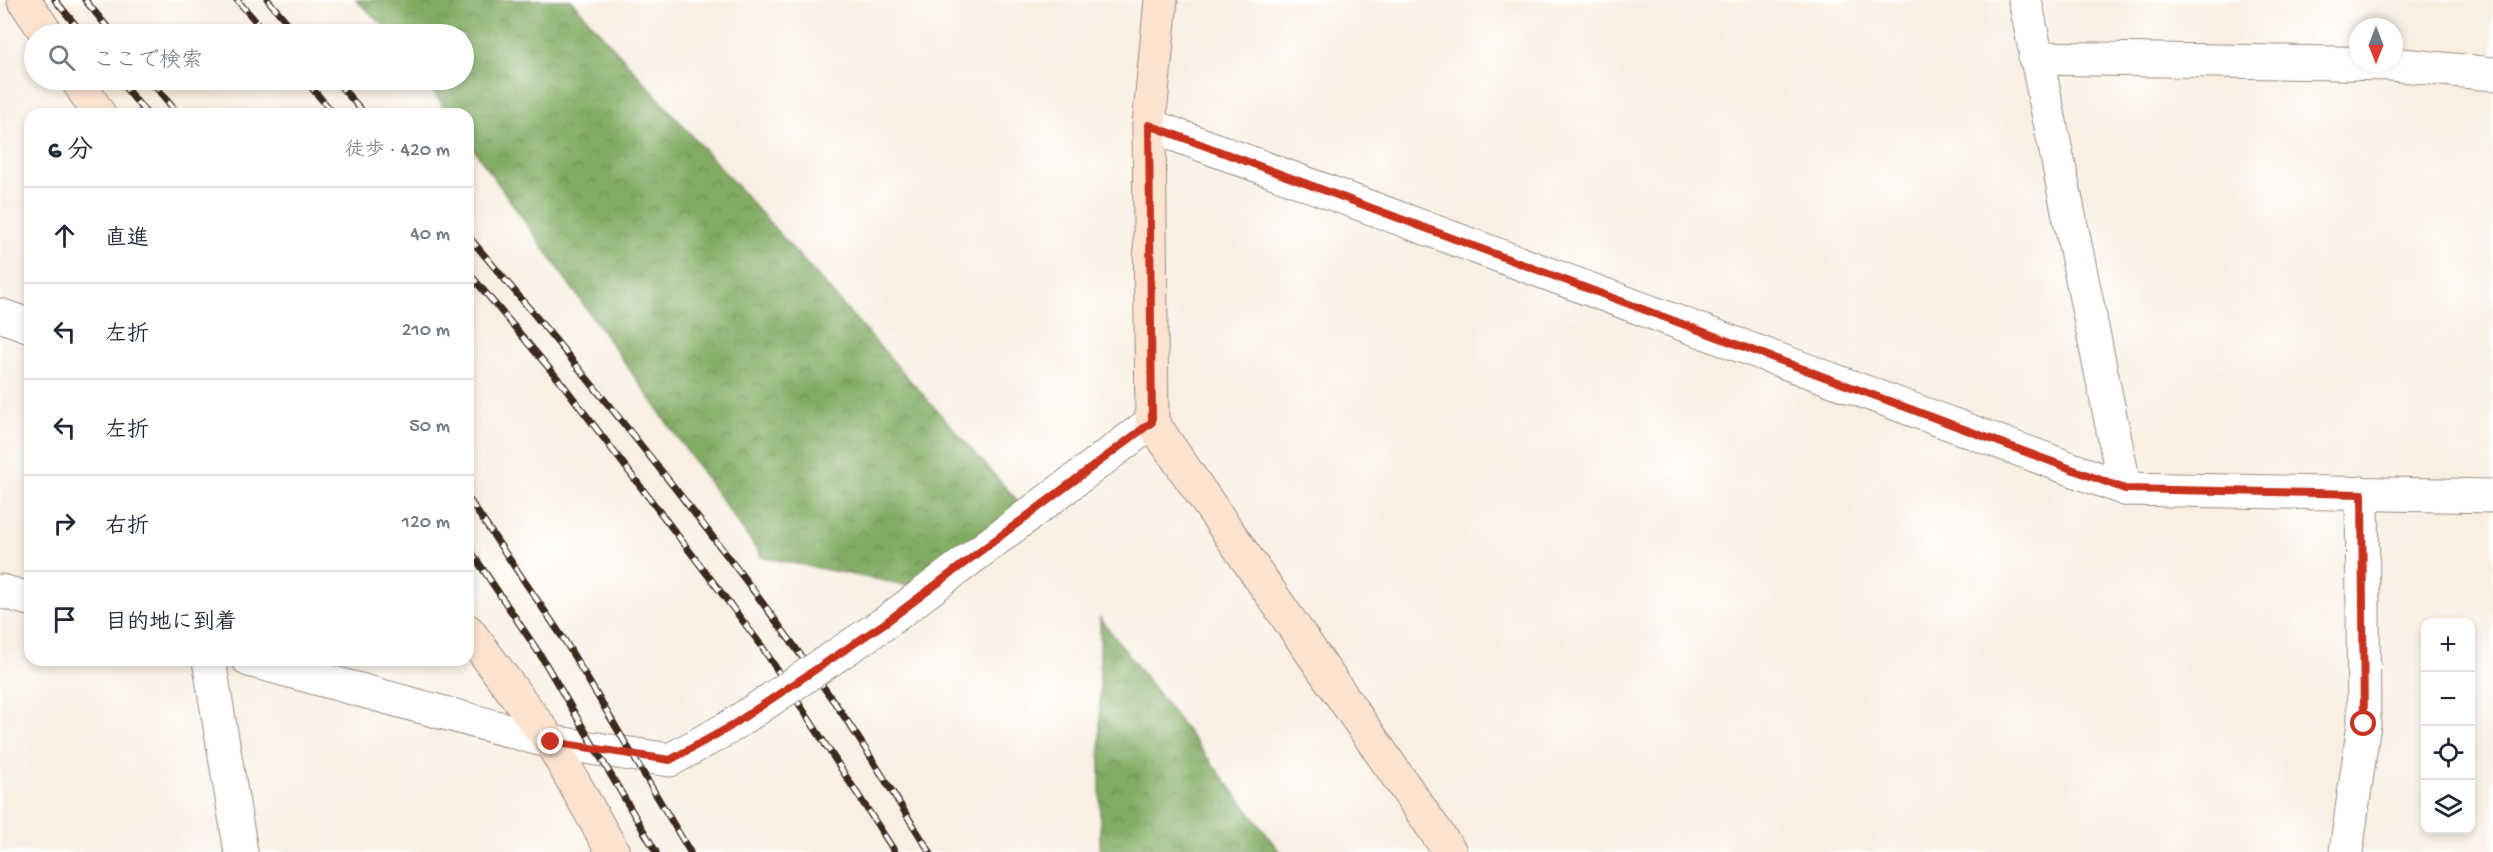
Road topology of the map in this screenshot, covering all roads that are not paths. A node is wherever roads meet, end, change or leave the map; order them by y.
1 (24, 0) edge
2 (1161, 0) edge
3 (2025, 0) edge
4 (40, 24) edge
5 (2035, 57) junction
6 (2493, 74) edge
7 (83, 90) edge
8 (95, 108) edge
9 (1149, 125) junction
10 (0, 315) edge
11 (24, 324) edge
12 (1152, 422) junction
13 (2125, 489) junction
14 (2362, 494) junction
15 (2493, 496) edge
16 (0, 591) edge
17 (24, 597) edge
18 (474, 639) edge
19 (210, 666) edge
20 (271, 666) edge
21 (551, 742) junction
22 (241, 852) edge
23 (614, 852) edge
24 (1450, 852) edge
25 (2346, 852) edge

1 - 4 street
2 - 9 street
3 - 5 street
5 - 6 street
5 - 13 street
7 - 8 street
9 - 12 street
9 - 13 street
10 - 11 street
12 - 21 street, bridge
12 - 24 street
13 - 14 street
14 - 15 street
14 - 25 street
16 - 17 street
18 - 21 street
19 - 22 street
20 - 21 street
21 - 23 street

